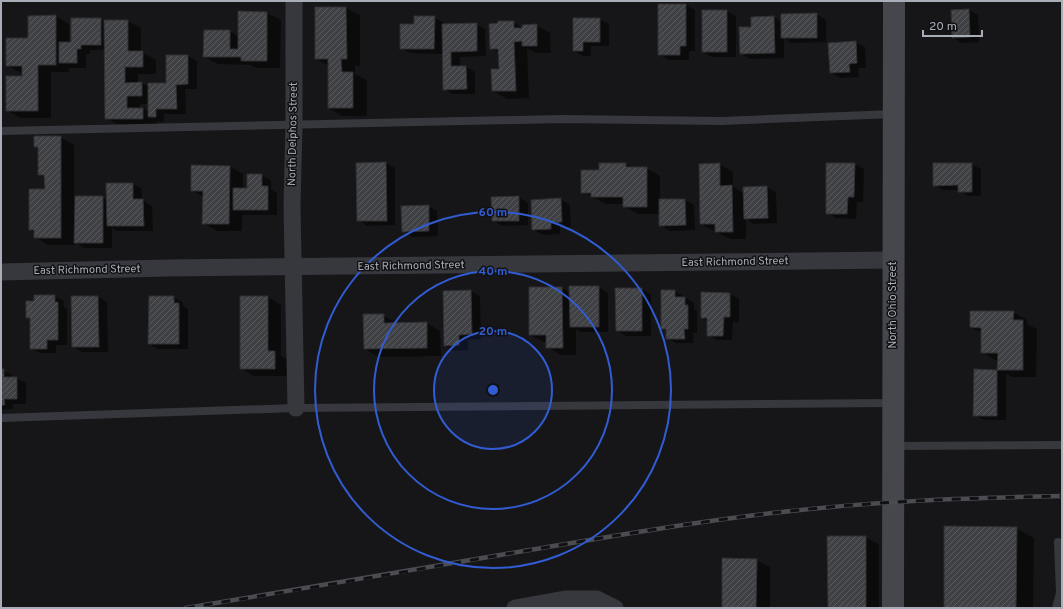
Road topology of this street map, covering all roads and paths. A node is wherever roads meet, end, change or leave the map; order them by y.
1 (294, 1) edge
2 (894, 1) edge
3 (894, 114) junction
4 (294, 125) junction
5 (1, 131) edge
6 (893, 260) junction
7 (294, 268) junction
8 (1, 272) edge
9 (893, 403) junction
10 (296, 408) junction
11 (1, 418) edge
12 (1062, 445) edge
13 (893, 446) junction
14 (1058, 542) dead end
15 (1061, 594) edge
16 (515, 608) edge
17 (615, 608) edge
18 (892, 608) edge
19 (1056, 608) edge

1 - 4 street, North Delphos Street
2 - 3 street, North Ohio Street
3 - 4 lane
3 - 6 street, North Ohio Street
4 - 5 lane
4 - 7 street, North Delphos Street
6 - 7 street, East Richmond Street
6 - 9 street, North Ohio Street
7 - 8 street, East Richmond Street
7 - 10 street, North Delphos Street
9 - 10 lane
9 - 13 street, North Ohio Street
10 - 11 lane
12 - 13 lane
13 - 18 street, North Ohio Street
14 - 15 lane
15 - 19 lane
16 - 17 street

